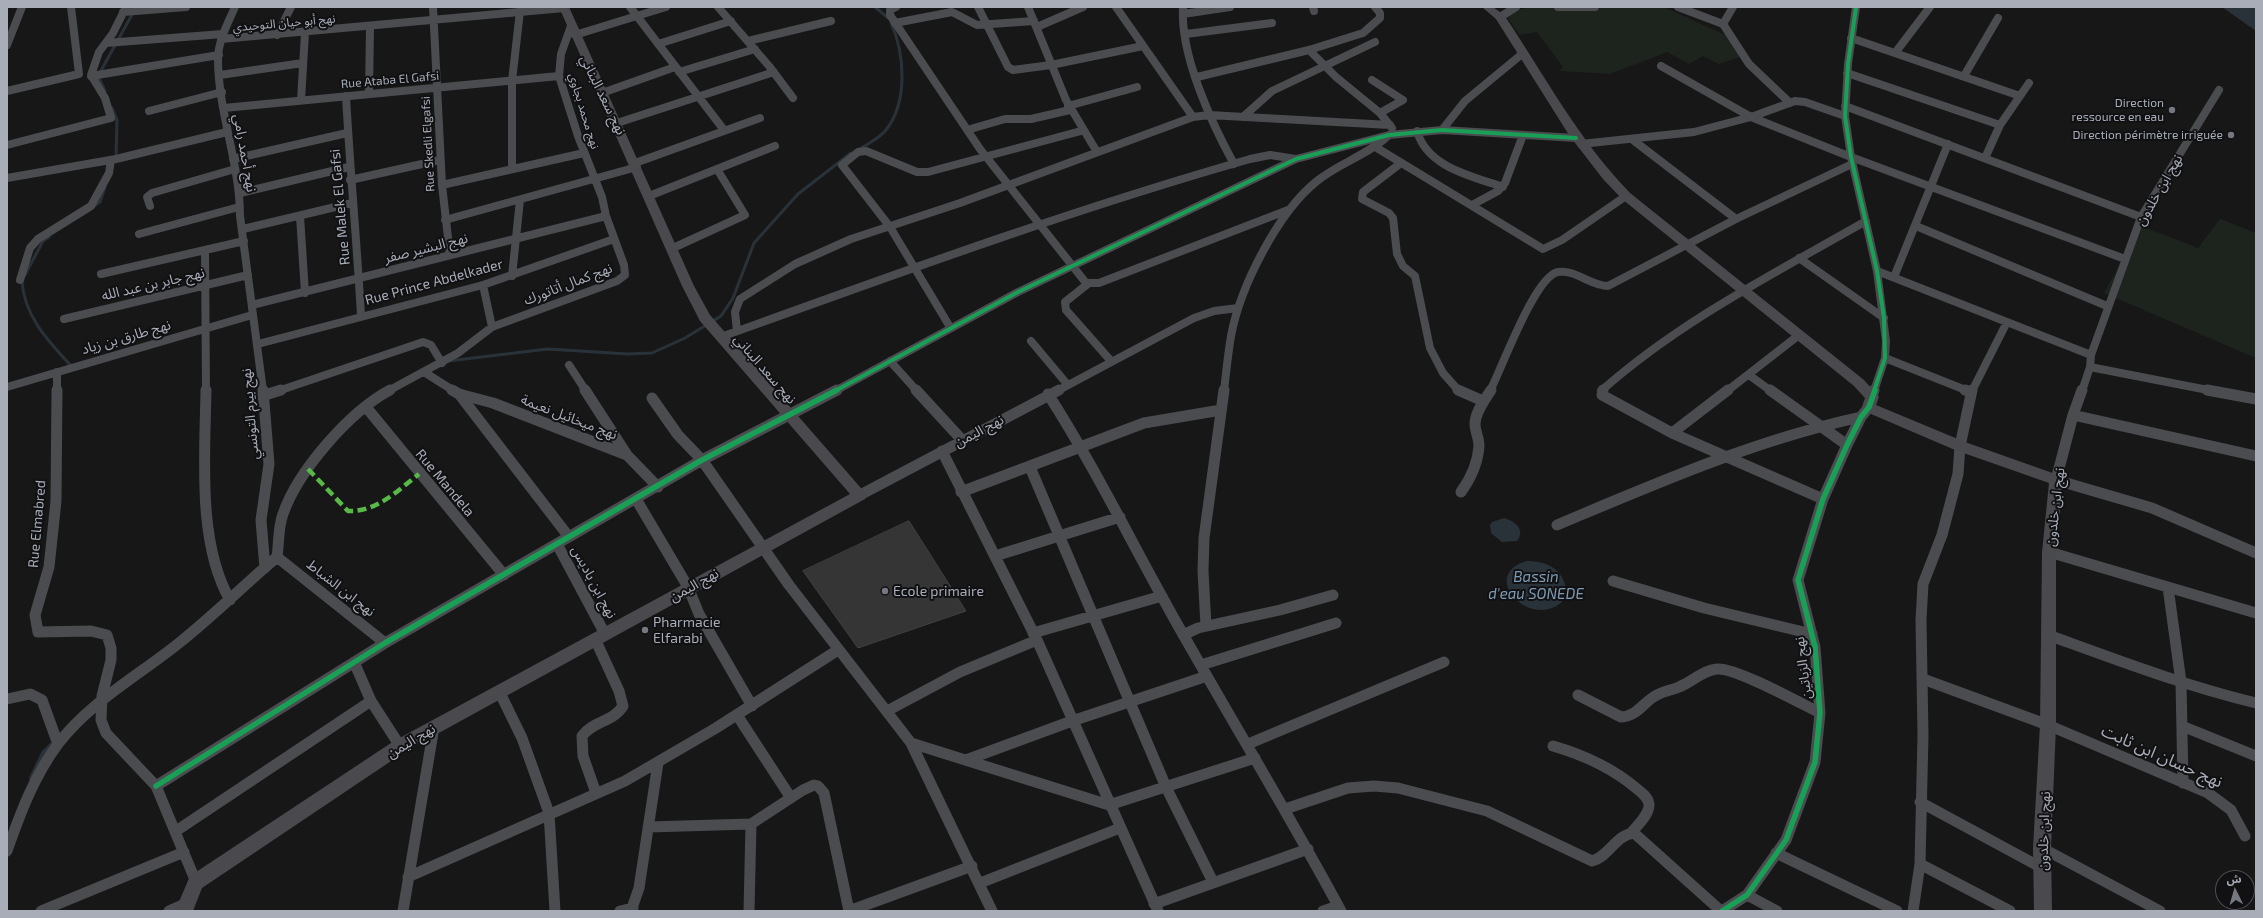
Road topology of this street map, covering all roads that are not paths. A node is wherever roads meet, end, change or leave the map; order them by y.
1 (22, 7) edge
2 (70, 7) edge
3 (186, 7) edge
4 (235, 7) edge
5 (291, 7) edge
6 (433, 7) edge
7 (464, 7) edge
8 (630, 7) edge
9 (666, 7) edge
10 (718, 7) edge
11 (896, 7) edge
12 (978, 7) edge
13 (1028, 7) edge
14 (1083, 7) edge
15 (1116, 7) edge
16 (1230, 7) edge
17 (1374, 7) edge
18 (1487, 7) edge
19 (1516, 7) edge
20 (1558, 7) edge
21 (1595, 7) edge
22 (1678, 7) edge
23 (1733, 7) edge
24 (1856, 7) edge
25 (1930, 7) edge
26 (564, 8) edge
27 (124, 10) edge
28 (1183, 10) edge
29 (520, 11) junction
30 (463, 16) junction
31 (636, 16) junction
32 (1500, 17) junction
33 (1998, 18) dead end
34 (433, 19) junction
35 (731, 21) junction
36 (831, 21) dead end
37 (895, 23) junction
38 (1272, 23) dead end
39 (1035, 24) junction
40 (1723, 24) junction
41 (986, 25) junction
42 (370, 27) junction
43 (573, 30) junction
44 (305, 33) junction
45 (1186, 34) junction
46 (277, 35) junction
47 (222, 37) junction
48 (1851, 38) junction
49 (748, 41) junction
50 (1375, 42) dead end
51 (106, 43) junction
52 (7, 44) edge
53 (658, 44) junction
54 (1143, 46) junction
55 (755, 49) junction
56 (1309, 50) junction
57 (1895, 53) junction
58 (1522, 54) junction
59 (219, 55) junction
60 (303, 63) junction
61 (1051, 65) junction
62 (1662, 66) dead end
63 (1326, 67) junction
64 (677, 70) junction
65 (774, 72) junction
66 (1847, 73) junction
67 (220, 75) junction
68 (91, 76) junction
69 (559, 76) junction
70 (1964, 76) junction
71 (1197, 77) junction
72 (1372, 80) dead end
73 (512, 81) junction
74 (2029, 83) dead end
75 (1137, 86) dead end
76 (438, 88) junction
77 (2219, 90) dead end
78 (7, 91) edge
79 (222, 92) junction
80 (602, 93) junction
81 (369, 94) junction
82 (346, 96) junction
83 (698, 96) junction
84 (2020, 96) junction
85 (793, 98) dead end
86 (301, 100) junction
87 (1790, 103) junction
88 (1845, 106) junction
89 (224, 108) junction
90 (1069, 108) junction
91 (149, 111) dead end
92 (1380, 113) junction
93 (1209, 115) junction
94 (1845, 116) junction
95 (1193, 117) junction
96 (1243, 117) junction
97 (760, 118) dead end
98 (1751, 118) junction
99 (617, 123) junction
100 (2000, 125) junction
101 (724, 130) junction
102 (967, 130) junction
103 (1442, 130) junction
104 (1081, 131) junction
105 (1392, 131) junction
106 (1417, 131) junction
107 (227, 132) junction
108 (346, 132) junction
109 (1523, 135) junction
110 (1633, 140) junction
111 (1578, 141) junction
112 (1948, 144) junction
113 (7, 145) edge
114 (775, 146) dead end
115 (1377, 148) junction
116 (1097, 152) junction
117 (584, 153) junction
118 (987, 157) junction
119 (234, 158) junction
120 (1985, 158) junction
121 (1296, 159) junction
122 (111, 160) junction
123 (440, 160) junction
124 (1852, 161) junction
125 (1401, 163) junction
126 (1234, 164) junction
127 (636, 165) junction
128 (349, 167) junction
129 (235, 169) junction
130 (512, 169) junction
131 (717, 169) junction
132 (7, 178) edge
133 (594, 179) junction
134 (350, 180) junction
135 (442, 185) junction
136 (1009, 185) junction
137 (1931, 186) junction
138 (1502, 187) junction
139 (240, 193) junction
140 (649, 196) junction
141 (1626, 196) junction
142 (520, 200) junction
143 (352, 203) junction
144 (1472, 205) junction
145 (150, 206) dead end
146 (239, 207) junction
147 (1288, 210) junction
148 (300, 216) junction
149 (606, 216) junction
150 (2141, 218) junction
151 (1736, 219) junction
152 (445, 220) junction
153 (1866, 221) junction
154 (1040, 226) junction
155 (1916, 226) junction
156 (890, 227) junction
157 (243, 229) junction
158 (139, 234) dead end
159 (516, 239) junction
160 (614, 239) junction
161 (244, 241) junction
162 (1689, 245) junction
163 (672, 248) junction
164 (205, 251) junction
165 (450, 255) junction
166 (1799, 258) junction
167 (2125, 259) junction
168 (1072, 266) junction
169 (915, 268) junction
170 (1877, 271) junction
171 (101, 274) dead end
172 (248, 275) junction
173 (512, 276) junction
174 (1894, 277) junction
175 (359, 278) junction
176 (20, 280) dead end
177 (1089, 283) junction
178 (483, 285) junction
179 (206, 286) junction
180 (1746, 291) junction
181 (305, 293) junction
182 (2107, 306) junction
183 (1238, 308) junction
184 (252, 310) junction
185 (361, 316) junction
186 (1884, 318) junction
187 (64, 319) dead end
188 (2007, 322) junction
189 (492, 327) junction
190 (950, 327) junction
191 (207, 328) junction
192 (737, 331) junction
193 (718, 334) junction
194 (1799, 335) junction
195 (1031, 341) dead end
196 (258, 344) junction
197 (2091, 355) junction
198 (1885, 358) junction
199 (890, 361) junction
200 (1111, 361) junction
201 (442, 363) junction
202 (569, 365) dead end
203 (2090, 366) junction
204 (57, 372) junction
205 (424, 372) junction
206 (1749, 375) junction
207 (1067, 384) junction
208 (7, 387) edge
209 (1971, 392) junction
210 (459, 394) junction
211 (1048, 394) junction
212 (262, 396) junction
213 (652, 398) dead end
214 (2256, 399) edge
215 (1483, 402) junction
216 (366, 406) junction
217 (1867, 407) junction
218 (1220, 410) junction
219 (790, 415) junction
220 (2073, 415) junction
221 (1819, 425) junction
222 (1672, 433) junction
223 (962, 440) junction
224 (1847, 445) junction
225 (1960, 446) junction
226 (1082, 447) junction
227 (942, 451) junction
228 (627, 455) junction
229 (2256, 456) edge
230 (1726, 458) junction
231 (702, 460) junction
232 (1030, 467) junction
233 (2056, 480) junction
234 (658, 487) junction
235 (961, 492) junction
236 (1461, 492) dead end
237 (860, 495) junction
238 (636, 499) junction
239 (1824, 499) junction
240 (1120, 517) junction
241 (1557, 525) dead end
242 (1059, 536) junction
243 (569, 537) junction
244 (556, 544) junction
245 (764, 548) junction
246 (2049, 552) junction
247 (2256, 553) edge
248 (995, 556) junction
249 (277, 557) junction
250 (265, 568) junction
251 (504, 575) junction
252 (1613, 581) dead end
253 (688, 587) junction
254 (2168, 587) junction
255 (1333, 595) dead end
256 (1162, 596) junction
257 (230, 600) junction
258 (2256, 613) edge
259 (1094, 617) junction
260 (1336, 623) dead end
261 (1206, 626) junction
262 (1812, 634) junction
263 (1183, 635) junction
264 (2048, 635) junction
265 (1035, 636) junction
266 (600, 637) junction
267 (385, 643) junction
268 (838, 650) junction
269 (354, 662) junction
270 (1444, 662) dead end
271 (1204, 671) junction
272 (1922, 679) junction
273 (2181, 682) junction
274 (499, 691) junction
275 (1578, 695) dead end
276 (7, 699) edge
277 (370, 701) junction
278 (1130, 701) junction
279 (2256, 703) edge
280 (100, 704) junction
281 (752, 706) junction
282 (887, 711) junction
283 (1820, 713) junction
284 (737, 715) junction
285 (1072, 720) junction
286 (2048, 725) junction
287 (2182, 726) junction
288 (434, 727) junction
289 (911, 743) junction
290 (58, 744) junction
291 (1248, 744) junction
292 (400, 746) junction
293 (1553, 746) dead end
294 (2256, 756) edge
295 (1255, 758) junction
296 (966, 760) junction
297 (658, 763) junction
298 (2183, 783) junction
299 (156, 786) junction
300 (1166, 787) junction
301 (596, 793) junction
302 (791, 798) junction
303 (1920, 802) junction
304 (1109, 805) junction
305 (1285, 809) junction
306 (549, 813) junction
307 (751, 824) junction
308 (648, 827) junction
309 (1120, 828) junction
310 (176, 831) junction
311 (1631, 833) junction
312 (2245, 836) dead end
313 (2042, 848) junction
314 (1308, 849) junction
315 (7, 851) edge
316 (184, 852) junction
317 (1776, 853) junction
318 (1920, 864) junction
319 (972, 866) junction
320 (2042, 868) junction
321 (408, 876) junction
322 (196, 882) junction
323 (1213, 882) junction
324 (980, 883) junction
325 (1746, 895) junction
326 (186, 907) edge
327 (1156, 908) edge
328 (1340, 909) edge
329 (399, 910) edge
330 (628, 910) edge
331 (41, 911) edge
332 (169, 911) edge
333 (556, 911) edge
334 (749, 911) edge
335 (849, 911) edge
336 (992, 911) edge
337 (1323, 911) edge
338 (1722, 911) edge
339 (1777, 911) edge
340 (1897, 911) edge
341 (1913, 911) edge
342 (2010, 911) edge
343 (2043, 911) edge
344 (2160, 911) edge

1 - 52 street
2 - 78 street
3 - 27 street
4 - 47 street, نهج أحمد رامي
5 - 46 street
6 - 34 street, Rue Skedli Elgafsi
7 - 30 street
8 - 31 street
9 - 31 street
10 - 35 street
11 - 37 street
12 - 41 street
13 - 39 street
14 - 39 street
15 - 54 street
16 - 28 street
17 - 56 street
18 - 32 street
19 - 32 street
20 - 21 street
22 - 40 street
23 - 40 street
24 - 48 street, نهج الزياتين
25 - 57 street
26 - 29 street, نهج أبو حيان التوحيدي
26 - 43 street, نهج سعد البناني
27 - 51 street
28 - 45 street
29 - 30 street, نهج أبو حيان التوحيدي
29 - 73 street
30 - 34 street, نهج أبو حيان التوحيدي
31 - 43 street
31 - 53 street
32 - 58 street
33 - 70 street
34 - 42 street, نهج أبو حيان التوحيدي
34 - 76 street, Rue Skedli Elgafsi
35 - 49 street
35 - 53 street
36 - 49 street
37 - 41 street
37 - 102 street
38 - 45 street
39 - 41 street
39 - 61 street
40 - 87 street
41 - 61 street
42 - 44 street, نهج أبو حيان التوحيدي
42 - 81 street
43 - 69 street, نهج محمد بجاوي
43 - 80 street, نهج سعد البناني
44 - 46 street, نهج أبو حيان التوحيدي
44 - 60 street
45 - 71 street
46 - 47 street, نهج أبو حيان التوحيدي
47 - 51 street, نهج أبو حيان التوحيدي
47 - 59 street, نهج أحمد رامي
48 - 57 street
48 - 66 street, نهج الزياتين
49 - 55 street
50 - 63 street
51 - 68 street
53 - 64 street
54 - 61 street
54 - 95 street
55 - 64 street
55 - 65 street
56 - 63 street
56 - 71 street
57 - 70 street
58 - 103 street
58 - 111 street
59 - 67 street, نهج أحمد رامي
59 - 68 street
60 - 67 street
60 - 86 street
61 - 90 street
62 - 98 street
63 - 92 street
63 - 96 street
64 - 80 street
64 - 83 street
65 - 83 street
65 - 85 street
66 - 88 street, نهج الزياتين
66 - 100 street
67 - 79 street, نهج أحمد رامي
68 - 113 street
69 - 73 street, Rue Ataba El Gafsi
69 - 117 street, نهج محمد بجاوي
70 - 84 street
71 - 93 street
72 - 92 street
73 - 76 street, Rue Ataba El Gafsi
73 - 130 street
74 - 84 street
75 - 90 street
76 - 81 street, Rue Ataba El Gafsi
76 - 123 street, Rue Skedli Elgafsi
77 - 150 street, نهج ابن خلدون
79 - 89 street, نهج أحمد رامي
79 - 91 street
80 - 99 street, نهج سعد البناني
81 - 82 street, Rue Ataba El Gafsi
82 - 86 street, Rue Ataba El Gafsi
82 - 108 street, Rue Malek El Gafsi
83 - 99 street
83 - 101 street
84 - 100 street
86 - 89 street, Rue Ataba El Gafsi
87 - 94 street
87 - 98 street
88 - 94 street, نهج الزياتين
88 - 112 street
89 - 107 street, نهج أحمد رامي
90 - 102 street
90 - 104 street
92 - 105 street
93 - 95 street
93 - 96 street
93 - 126 street
94 - 124 street, نهج الزياتين
95 - 116 street
96 - 105 street
97 - 101 street
98 - 110 street
98 - 124 street
99 - 127 street, نهج سعد البناني
100 - 120 street
101 - 127 street
102 - 118 street
103 - 106 street
103 - 109 street
104 - 116 street
104 - 118 street
105 - 106 street
105 - 115 street
105 - 121 street
106 - 138 street
107 - 119 street, نهج أحمد رامي
107 - 122 street
108 - 119 street
108 - 128 street, Rue Malek El Gafsi
109 - 111 street
109 - 138 street
110 - 111 street
110 - 151 street
111 - 141 street
112 - 120 street
112 - 137 street
114 - 131 street
115 - 125 street
115 - 147 street
116 - 136 street
117 - 130 street
117 - 133 street, نهج محمد بجاوي
118 - 136 street
118 - 156 street
119 - 129 street, نهج أحمد رامي
120 - 150 street
121 - 126 street
121 - 168 street
122 - 132 street
122 - 176 street
123 - 134 street
123 - 135 street, Rue Skedli Elgafsi
124 - 137 street
124 - 151 street
124 - 153 street, نهج الزياتين
125 - 144 street
125 - 215 street
126 - 154 street
127 - 133 street
127 - 140 street, نهج سعد البناني
128 - 134 street, Rue Malek El Gafsi
128 - 139 street
129 - 139 street, نهج أحمد رامي
129 - 145 street
130 - 135 street
131 - 140 street
131 - 163 street
133 - 142 street
133 - 149 street, نهج كمال أتاتورك
134 - 143 street, Rue Malek El Gafsi
135 - 152 street, Rue Skedli Elgafsi
136 - 154 street
136 - 156 street
137 - 155 street
137 - 167 street
138 - 144 street
139 - 146 street, نهج أحمد رامي
140 - 163 street, نهج سعد البناني
141 - 144 street
141 - 162 street
142 - 152 street
142 - 159 street
143 - 148 street
143 - 175 street, Rue Malek El Gafsi
146 - 157 street, نهج أحمد رامي
146 - 158 street
147 - 177 street
147 - 183 street
148 - 157 street
148 - 181 street
149 - 159 street, نهج البشير صفر
149 - 160 street, نهج كمال أتاتورك
150 - 167 street, نهج ابن خلدون
151 - 162 street
152 - 165 street, Rue Skedli Elgafsi
153 - 166 street
153 - 170 street, نهج الزياتين
154 - 168 street
154 - 169 street
155 - 174 street
155 - 182 street
156 - 169 street
156 - 192 street
157 - 161 street, نهج أحمد رامي
159 - 165 street, نهج البشير صفر
159 - 173 street
160 - 173 street, Rue Prince Abdelkader
160 - 189 street, نهج كمال أتاتورك
161 - 164 street
161 - 172 street, نهج أحمد رامي
162 - 180 street
162 - 215 street
163 - 193 street, نهج سعد البناني
164 - 171 street
164 - 179 street
165 - 175 street, نهج البشير صفر
166 - 180 street
166 - 186 street
167 - 182 street, نهج ابن خلدون
168 - 177 street
168 - 190 street
169 - 190 street
169 - 192 street
170 - 174 street
170 - 186 street, نهج الزياتين
172 - 179 street, نهج جابر بن عبد الله
172 - 184 street, نهج أحمد رامي
173 - 178 street, Rue Prince Abdelkader
174 - 188 street
175 - 181 street, نهج البشير صفر
175 - 185 street, Rue Malek El Gafsi
177 - 200 street
178 - 185 street, Rue Prince Abdelkader
178 - 189 street
179 - 187 street, نهج جابر بن عبد الله
179 - 191 street
180 - 194 street
180 - 222 street
181 - 184 street, نهج البشير صفر
182 - 197 street, نهج ابن خلدون
183 - 200 street, نهج اليمن
183 - 218 street
184 - 191 street, نهج طارق بن زياد
184 - 196 street, نهج بيرم التونسي
185 - 196 street, Rue Prince Abdelkader
186 - 198 street, نهج الزياتين
188 - 197 street
188 - 209 street
189 - 201 street, نهج كمال أتاتورك
190 - 199 street
191 - 204 street, نهج طارق بن زياد
191 - 257 street
192 - 193 street
193 - 219 street, نهج سعد البناني
194 - 206 street
194 - 217 street
195 - 207 street
196 - 212 street, نهج بيرم التونسي
197 - 203 street, نهج ابن خلدون
198 - 209 street
198 - 217 street, نهج الزياتين
199 - 219 street
199 - 223 street
200 - 207 street, نهج اليمن
201 - 205 street, نهج كمال أتاتورك
201 - 212 street
202 - 228 street
203 - 214 street
203 - 220 street, نهج ابن خلدون
204 - 208 street, نهج طارق بن زياد
204 - 280 street, Rue Elmabred
205 - 210 street
205 - 216 street, نهج كمال أتاتورك
206 - 221 street
206 - 222 street
207 - 211 street, نهج اليمن
209 - 225 street
210 - 228 street, نهج ميخائيل نعيمة
210 - 243 street
211 - 223 street, نهج اليمن
211 - 226 street
212 - 250 street, نهج بيرم التونسي
213 - 231 street
215 - 236 street
216 - 249 street, نهج كمال أتاتورك
216 - 251 street, Rue Mandela
217 - 221 street
217 - 224 street, نهج الزياتين
217 - 225 street
218 - 226 street
218 - 261 street
219 - 231 street
219 - 237 street, نهج سعد البناني
220 - 229 street
220 - 233 street, نهج ابن خلدون
221 - 224 street
221 - 230 street
222 - 230 street
223 - 227 street, نهج اليمن
224 - 239 street, نهج الزياتين
225 - 233 street
225 - 272 street
226 - 232 street
226 - 240 street
227 - 235 street
227 - 237 street, نهج اليمن
228 - 234 street, نهج ميخائيل نعيمة
230 - 239 street
230 - 241 street
231 - 234 street
231 - 245 street
232 - 235 street
232 - 242 street
233 - 246 street, نهج ابن خلدون
233 - 247 street
234 - 238 street
235 - 248 street
237 - 245 street, نهج اليمن
238 - 243 street
238 - 253 street
239 - 262 street, نهج الزياتين
240 - 242 street
240 - 256 street
242 - 248 street
242 - 259 street
243 - 244 street
244 - 251 street
244 - 266 street, نهج ابن باديس
245 - 253 street, نهج اليمن
245 - 268 street
246 - 254 street
246 - 264 street, نهج ابن خلدون
248 - 265 street
249 - 250 street
249 - 267 street, نهج ابن الشباط
250 - 257 street
251 - 267 street
252 - 262 street
253 - 266 street, نهج اليمن
253 - 281 street
254 - 258 street
254 - 273 street
255 - 261 street
256 - 259 street
256 - 263 street
257 - 280 street
259 - 265 street
259 - 278 street
260 - 271 street
261 - 263 street
262 - 283 street, نهج الزياتين
263 - 271 street
264 - 273 street
264 - 286 street, نهج ابن خلدون
265 - 282 street
265 - 285 street
266 - 274 street, نهج اليمن
266 - 301 street, نهج ابن باديس
267 - 269 street
268 - 281 street
268 - 282 street
269 - 277 street
269 - 299 street
270 - 291 street
271 - 278 street
271 - 291 street
272 - 286 street, نهج حسان ابن ثابت
272 - 303 street
273 - 279 street
273 - 287 street
274 - 288 street, نهج اليمن
274 - 306 street
275 - 283 street
276 - 290 street
277 - 292 street
277 - 310 street
278 - 285 street
278 - 300 street
280 - 290 street
280 - 299 street
281 - 284 street
282 - 289 street
283 - 317 street, نهج الزياتين
284 - 297 street
284 - 302 street
285 - 296 street
285 - 304 street
286 - 298 street, نهج حسان ابن ثابت
286 - 313 street, نهج ابن خلدون
287 - 294 street
287 - 298 street
288 - 292 street, نهج اليمن
288 - 321 street
289 - 296 street
289 - 319 street
290 - 315 street
291 - 295 street
292 - 322 street, نهج اليمن
293 - 311 street
295 - 300 street
295 - 305 street
296 - 304 street
297 - 301 street
297 - 308 street
298 - 312 street, نهج حسان ابن ثابت
299 - 310 street
300 - 304 street
300 - 323 street
301 - 306 street
302 - 307 street
302 - 335 street
303 - 318 street
303 - 320 street
304 - 309 street
305 - 311 street
305 - 314 street
306 - 321 street
306 - 333 street
307 - 308 street
307 - 334 street
308 - 330 street
309 - 324 street
309 - 327 street
310 - 316 street
311 - 338 street
313 - 320 street, نهج ابن خلدون
313 - 344 street
314 - 323 street
314 - 328 street
316 - 322 street
316 - 331 street
317 - 325 street, نهج الزياتين
317 - 340 street
318 - 341 street
318 - 342 street
319 - 324 street
319 - 335 street
320 - 343 street, نهج ابن خلدون
321 - 329 street
322 - 326 street
323 - 327 street
324 - 336 street
325 - 338 street, نهج الزياتين
325 - 339 street
326 - 332 street
328 - 337 street

